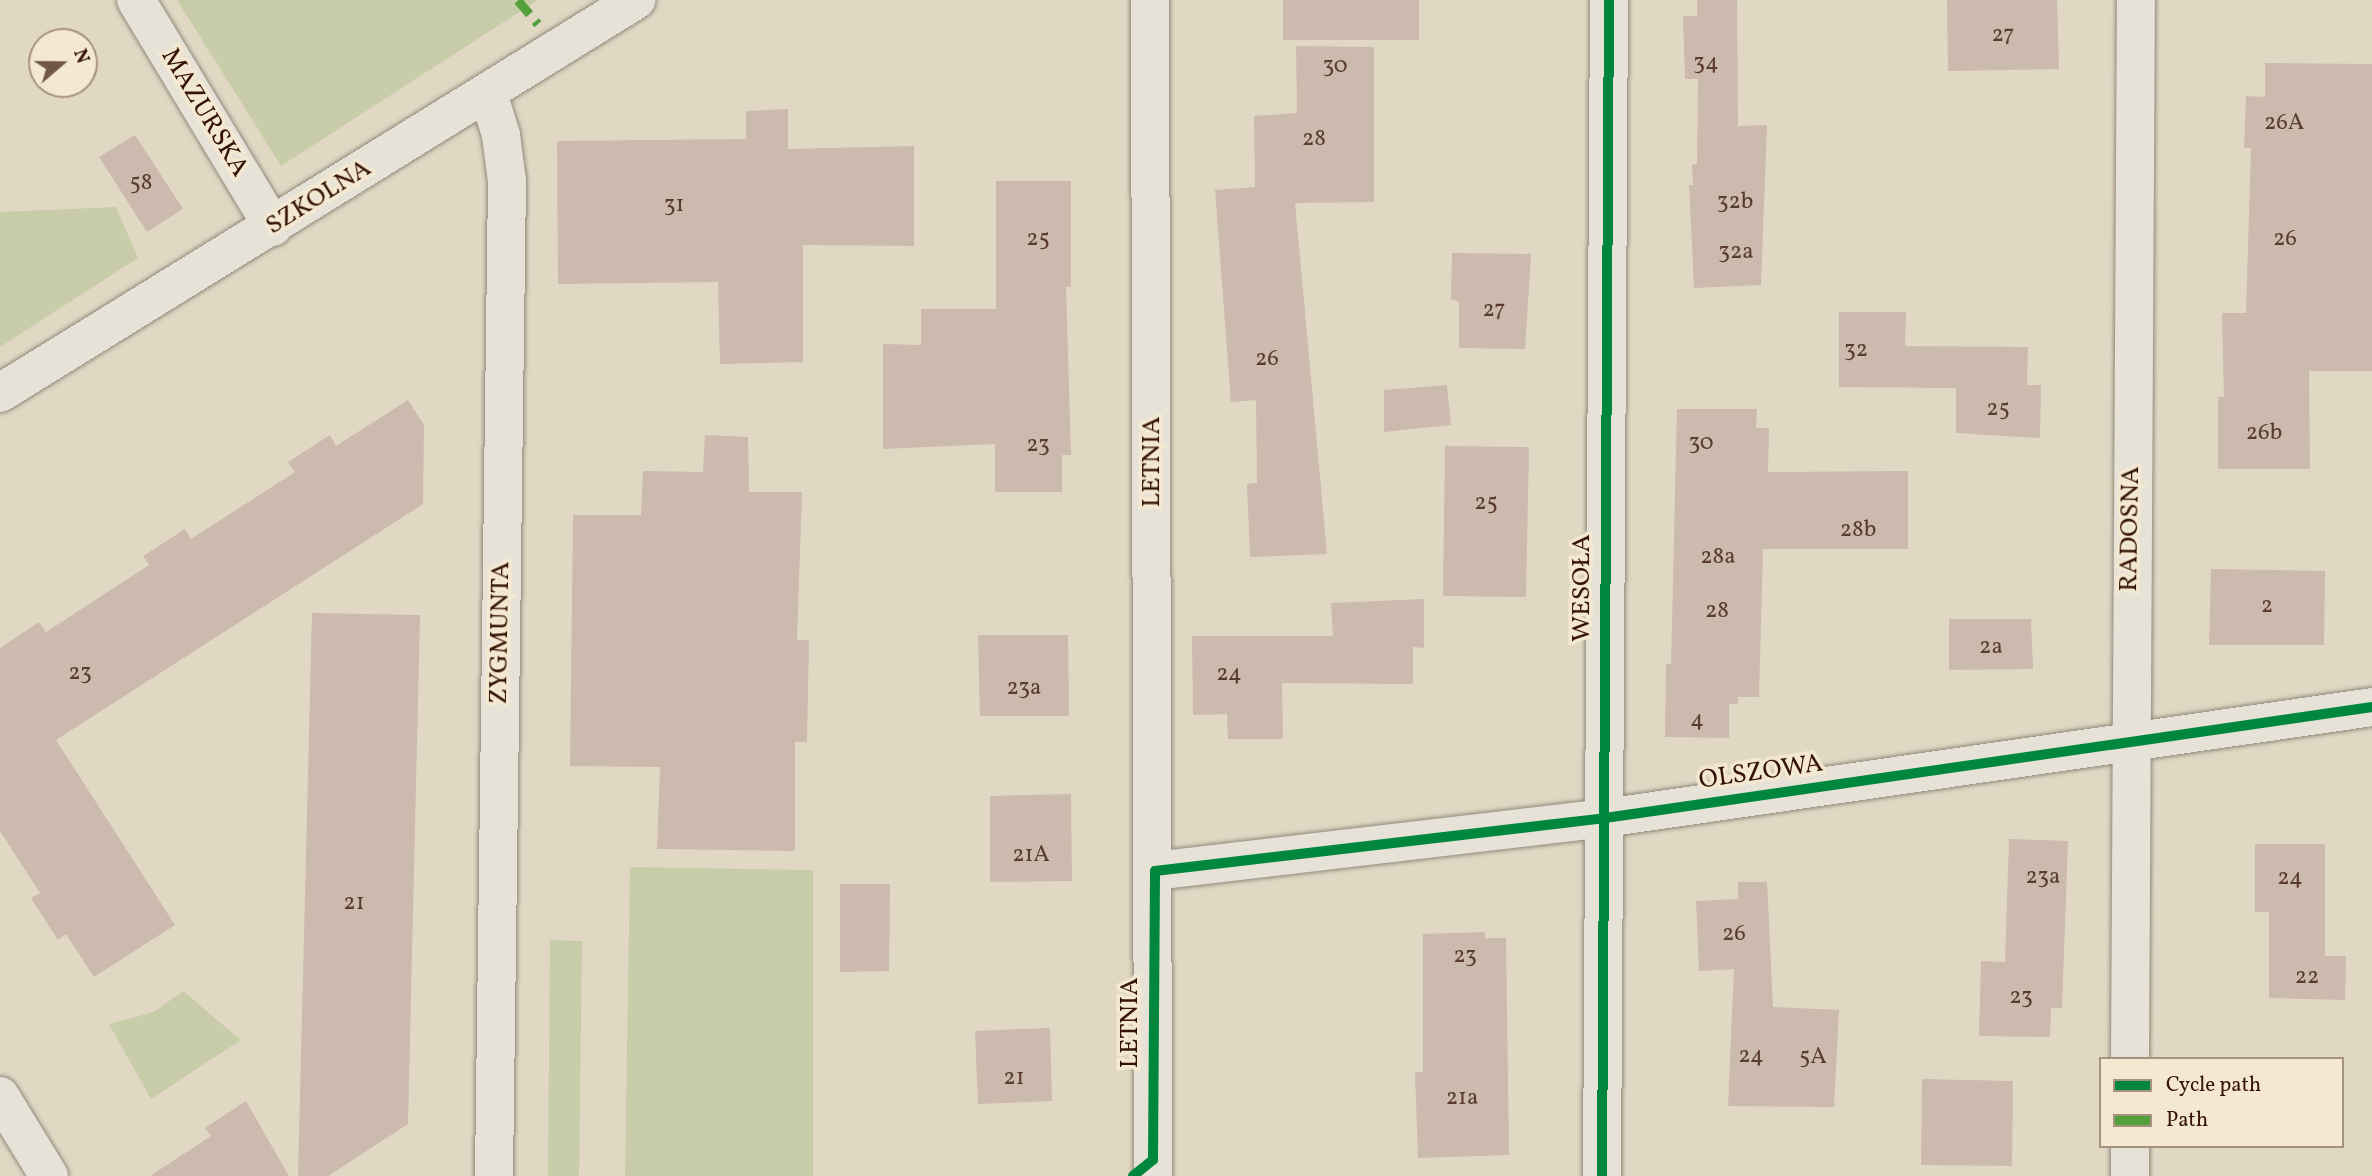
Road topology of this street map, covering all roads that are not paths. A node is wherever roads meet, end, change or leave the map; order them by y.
1 (136, 0) edge
2 (636, 0) edge
3 (1150, 0) edge
4 (1609, 0) edge
5 (2136, 0) edge
6 (488, 93) junction
7 (273, 227) junction
8 (0, 393) edge
9 (2372, 707) edge
10 (2129, 745) junction
11 (1605, 818) junction
12 (1155, 870) junction
13 (2130, 1057) edge
14 (0, 1096) edge
15 (2130, 1148) edge
16 (1146, 1171) edge
17 (49, 1176) edge
18 (494, 1176) edge
19 (1602, 1176) edge
20 (2130, 1176) edge

1 - 7 street, MAZURSKA
2 - 6 street, SZKOLNA
3 - 12 street, LETNIA
4 - 11 street, WESOŁA
5 - 10 street, RADOSNA
6 - 7 street, SZKOLNA
6 - 18 street, ZYGMUNTA
7 - 8 street, SZKOLNA
9 - 10 street, OLSZOWA
10 - 11 street, OLSZOWA
10 - 13 street, RADOSNA
11 - 12 street, OLSZOWA
11 - 19 street, WESOŁA
12 - 16 street, LETNIA
14 - 17 street
15 - 20 street

